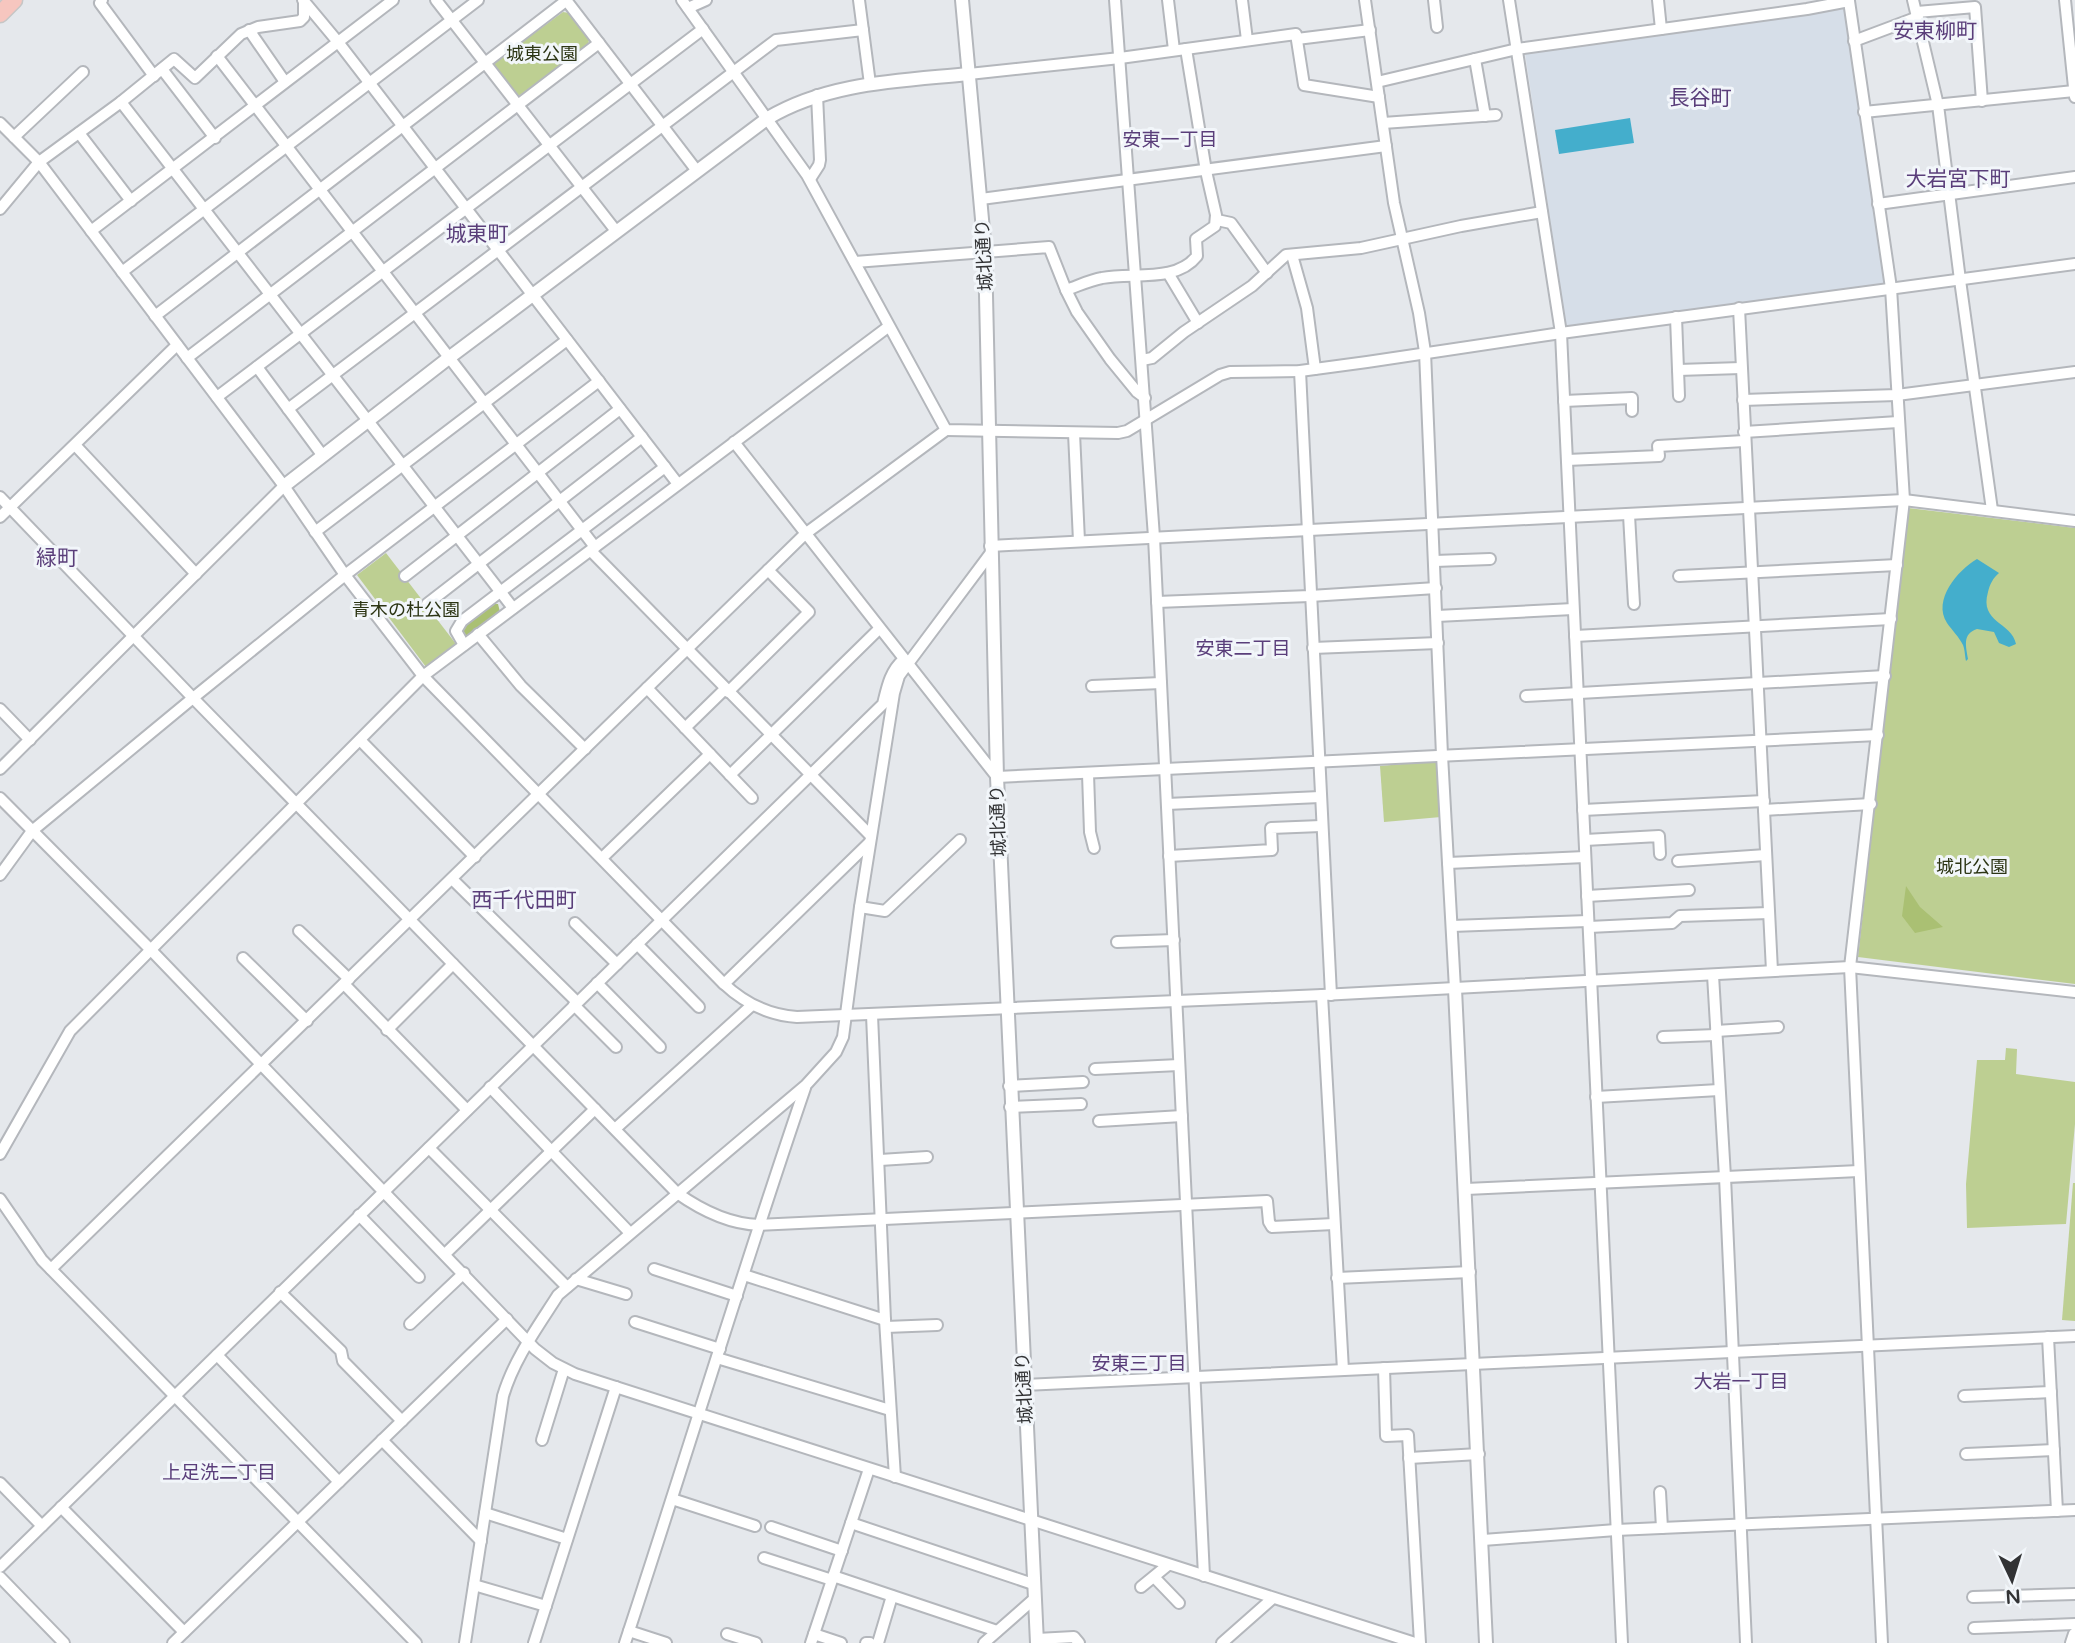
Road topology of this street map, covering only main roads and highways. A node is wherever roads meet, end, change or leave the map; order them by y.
1 (14, 0) edge
2 (0, 14) edge

1 - 2 main road

